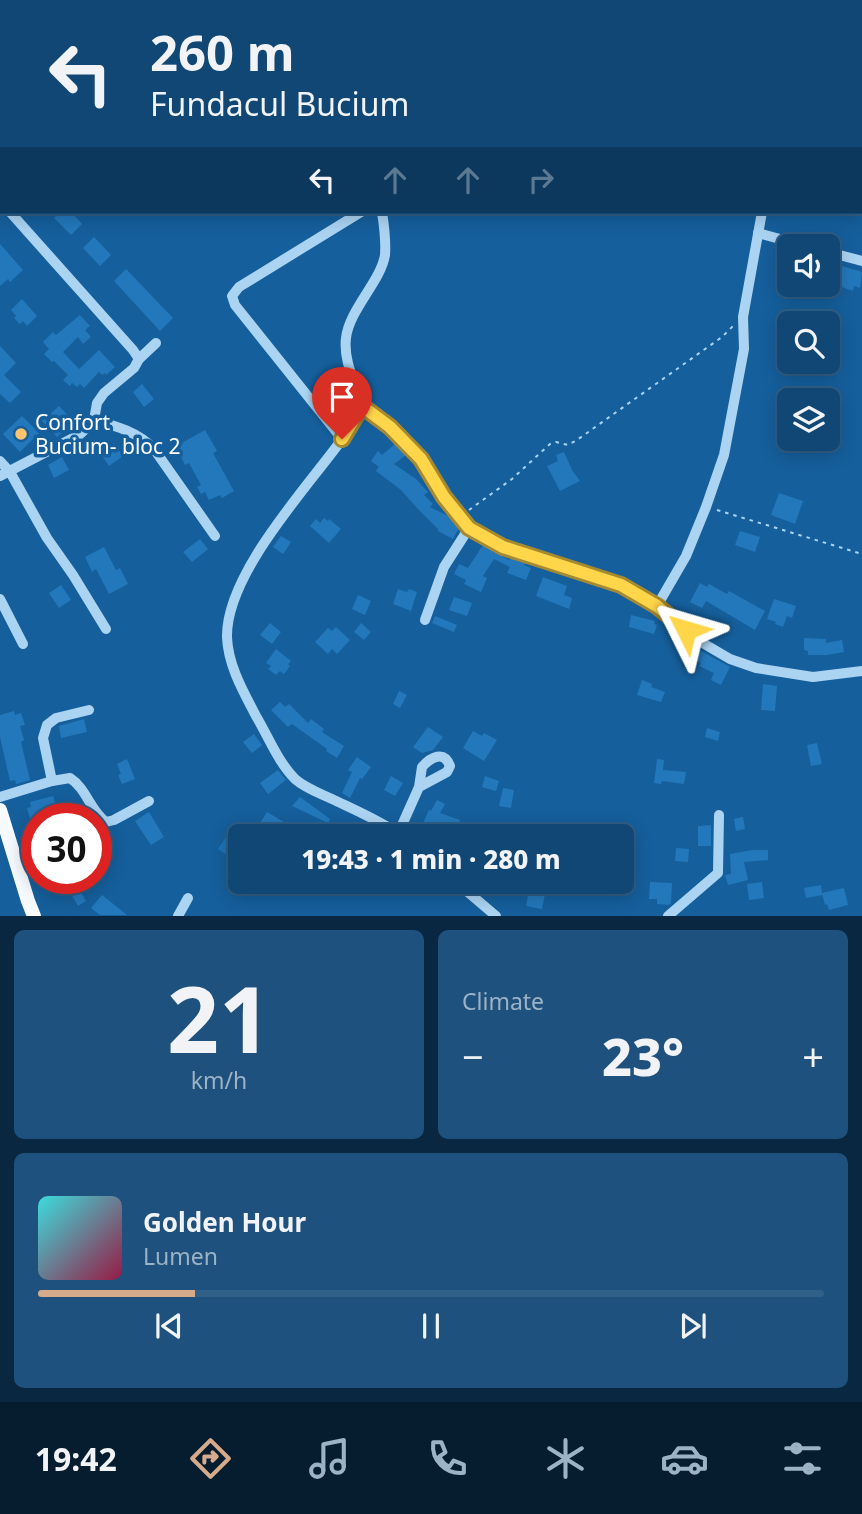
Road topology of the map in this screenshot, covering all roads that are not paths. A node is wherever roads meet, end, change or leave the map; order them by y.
1 (11, 214) edge
2 (358, 214) edge
3 (382, 214) edge
4 (762, 214) edge
5 (758, 233) junction
6 (777, 238) edge
7 (840, 255) edge
8 (862, 261) edge
9 (156, 343) dead end
10 (139, 359) junction
11 (362, 406) junction
12 (94, 420) junction
13 (342, 439) junction
14 (0, 461) edge
15 (5, 474) edge
16 (469, 528) junction
17 (215, 536) dead end
18 (0, 599) edge
19 (657, 606) junction
20 (425, 620) dead end
21 (106, 629) dead end
22 (23, 644) dead end
23 (862, 671) edge
24 (89, 710) dead end
25 (52, 781) junction
26 (419, 787) dead end
27 (0, 797) edge
28 (149, 801) dead end
29 (0, 810) edge
30 (719, 815) dead end
31 (380, 824) edge
32 (404, 824) edge
33 (471, 894) edge
34 (188, 898) dead end
35 (34, 915) edge
36 (178, 915) edge
37 (496, 915) edge
38 (668, 915) edge

1 - 10 street
2 - 13 street
3 - 11 street
4 - 5 street
5 - 6 street
5 - 19 street
7 - 8 street
9 - 10 street
10 - 12 street
11 - 13 street
11 - 16 street
12 - 15 street
12 - 17 street
13 - 31 street
14 - 15 street
15 - 21 street
16 - 19 street
16 - 20 street
18 - 22 street
19 - 23 street
24 - 25 street
25 - 27 street
25 - 28 street
26 - 32 street
29 - 35 main road
30 - 38 street
33 - 37 street
34 - 36 street

